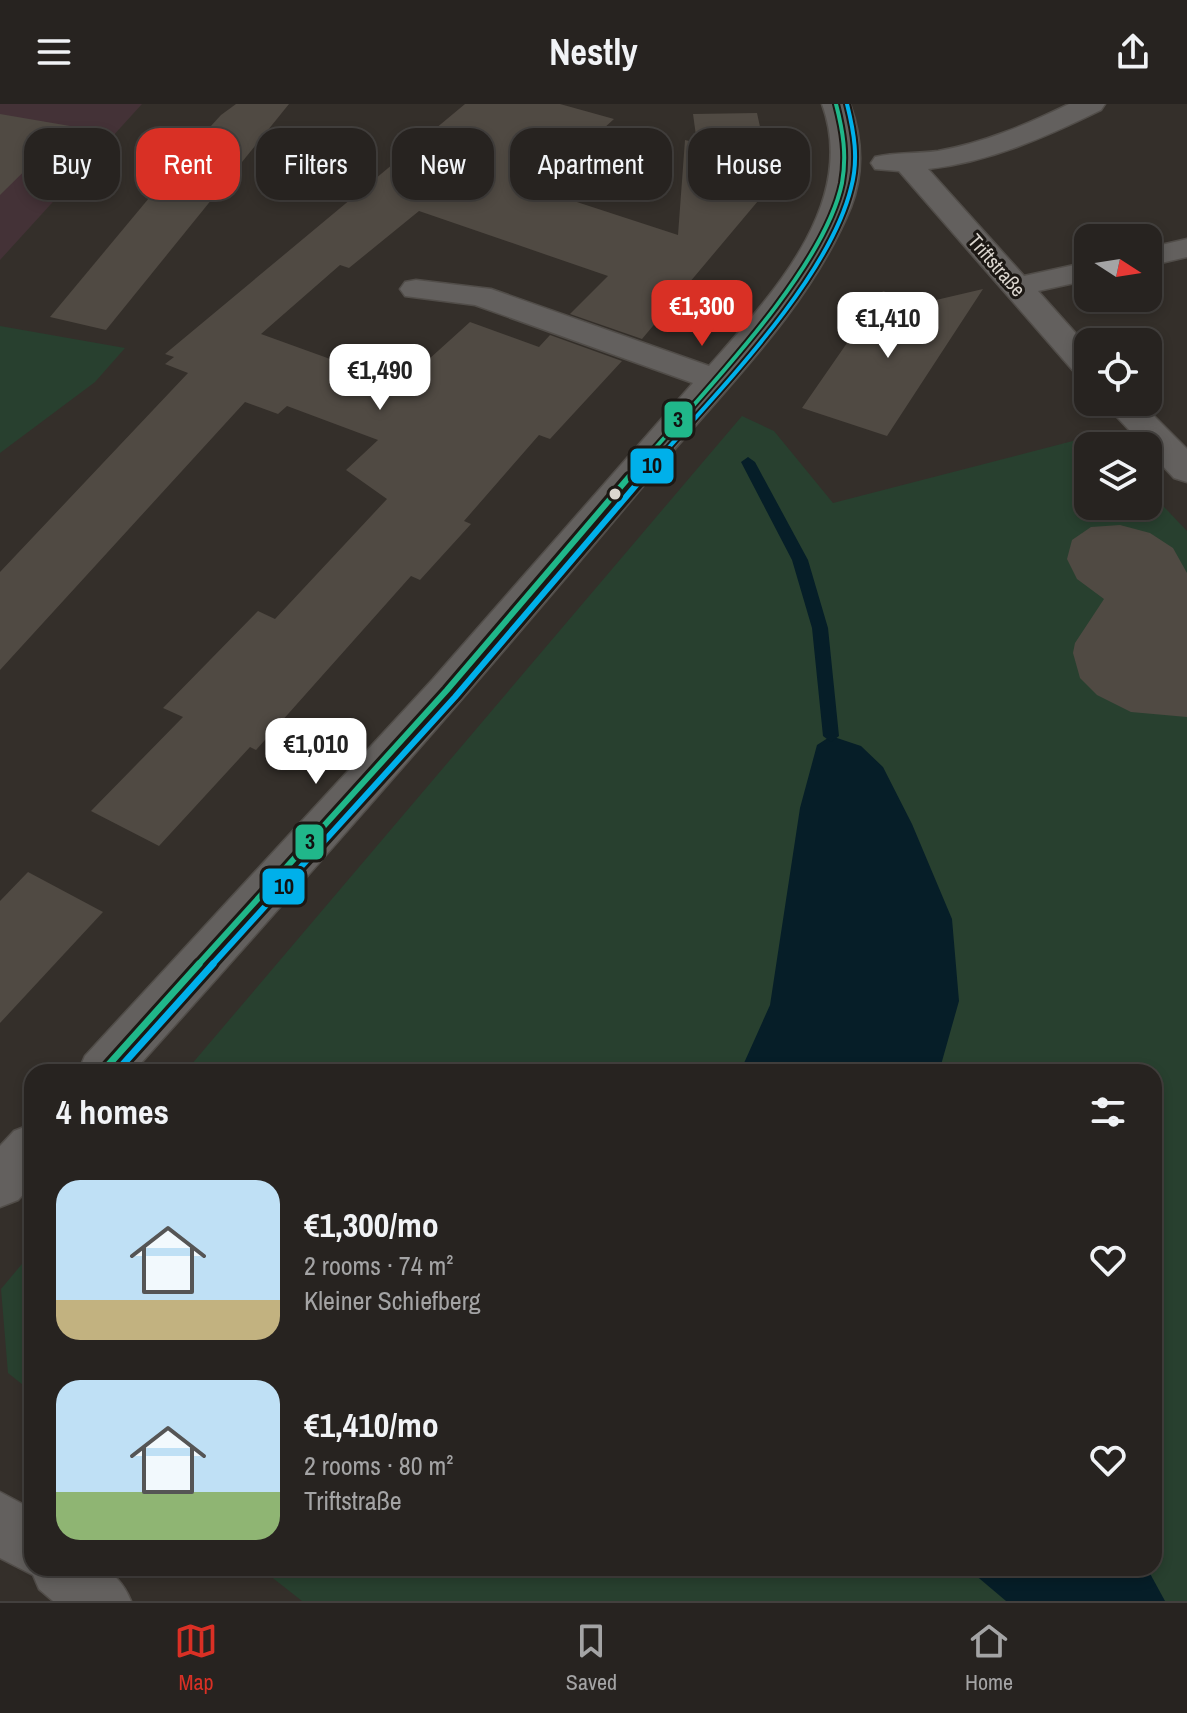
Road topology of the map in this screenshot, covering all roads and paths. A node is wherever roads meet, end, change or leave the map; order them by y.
1 (836, 104) edge
2 (1091, 104) edge
3 (847, 161) junction
4 (908, 164) junction
5 (1187, 248) edge
6 (1162, 254) edge
7 (1074, 274) edge
8 (1016, 287) junction
9 (416, 289) dead end
10 (1074, 351) edge
11 (714, 379) junction
12 (1134, 416) edge
13 (1187, 470) edge
14 (109, 1064) edge
15 (24, 1157) edge
16 (0, 1183) edge
17 (0, 1521) edge
18 (24, 1540) edge
19 (70, 1576) edge
20 (101, 1601) edge

1 - 3 street
2 - 4 street
3 - 4 street
3 - 11 street
4 - 8 street, Triftstraße
5 - 6 street
7 - 8 street
8 - 10 street, Triftstraße
9 - 11 street
11 - 14 street
12 - 13 street
15 - 16 street
17 - 18 street
19 - 20 street

